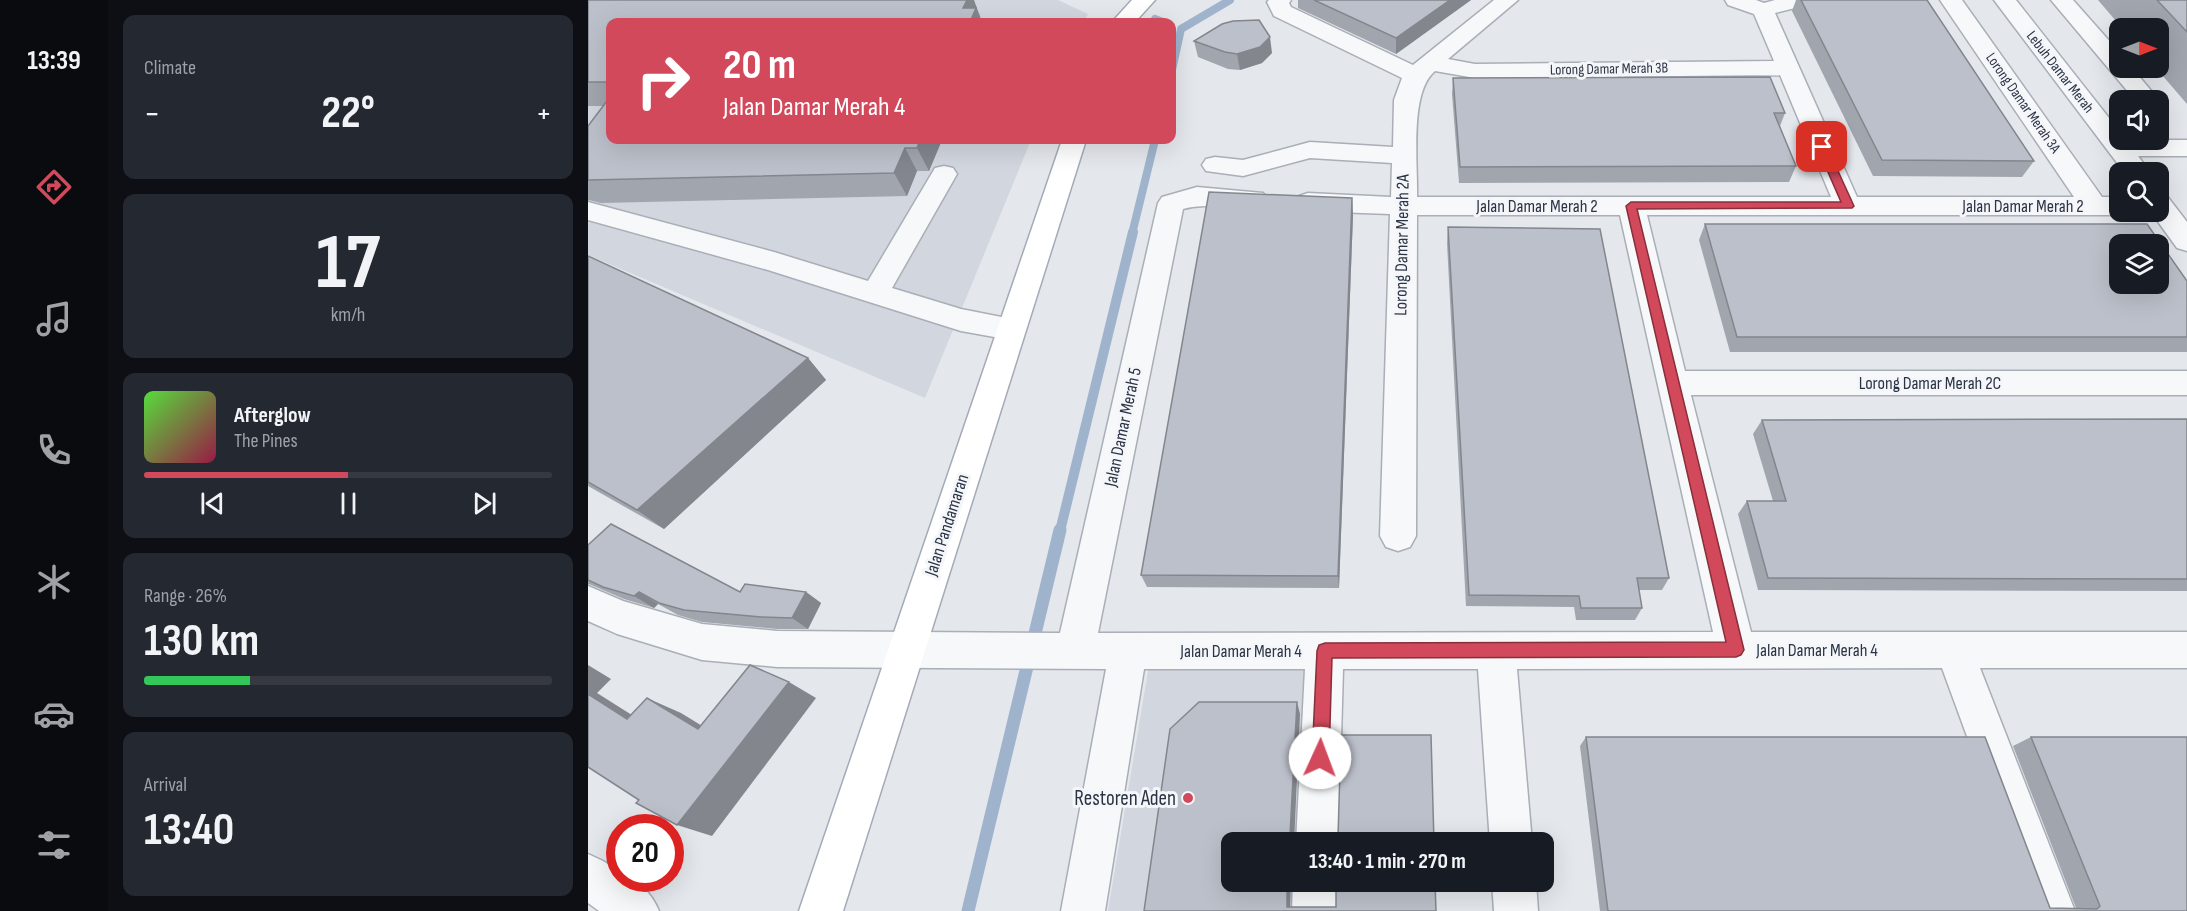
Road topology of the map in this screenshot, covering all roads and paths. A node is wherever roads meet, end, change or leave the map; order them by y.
1 (1144, 0) edge
2 (1280, 0) edge
3 (1507, 0) edge
4 (1736, 0) edge
5 (1799, 0) edge
6 (1951, 0) edge
7 (2005, 0) edge
8 (2062, 0) edge
9 (1763, 10) junction
10 (1127, 18) edge
11 (1787, 68) junction
12 (1423, 69) junction
13 (2138, 90) edge
14 (2169, 128) edge
15 (2109, 136) edge
16 (1073, 144) edge
17 (2169, 148) edge
18 (2187, 148) edge
19 (2120, 150) edge
20 (1404, 156) junction
21 (2129, 162) edge
22 (1215, 165) dead end
23 (944, 174) dead end
24 (1171, 203) joint
25 (1403, 206) junction
26 (1631, 206) junction
27 (1848, 206) junction
28 (2107, 206) edge
29 (588, 211) edge
30 (2169, 218) edge
31 (2187, 241) edge
32 (876, 293) junction
33 (1011, 329) junction
34 (1673, 383) junction
35 (2187, 383) edge
36 (1398, 536) dead end
37 (588, 603) edge
38 (1736, 650) junction
39 (1954, 650) junction
40 (2187, 650) edge
41 (906, 651) junction
42 (1061, 651) junction
43 (1128, 651) junction
44 (1325, 651) junction
45 (1496, 651) junction
46 (1317, 832) edge
47 (1510, 832) edge
48 (588, 876) edge
49 (1315, 892) edge
50 (1515, 892) edge
51 (637, 911) edge
52 (821, 911) edge
53 (1083, 911) edge
54 (1314, 911) edge
55 (1516, 911) edge
56 (2054, 911) edge

1 - 10 main road
2 - 12 street, Lorong Damar Merah 3B
3 - 12 street
4 - 9 street
5 - 9 street
6 - 28 street, Lorong Damar Merah 3A
7 - 15 street, Lebuh Damar Merah
8 - 13 street
9 - 11 street
11 - 12 street, Lorong Damar Merah 3B
11 - 27 street
12 - 20 street, Lorong Damar Merah 2A
14 - 18 street
16 - 33 main road, Jalan Pandamaran
17 - 18 street
19 - 21 street, Lebuh Damar Merah
20 - 22 street
20 - 25 street, Lorong Damar Merah 2A
23 - 32 street
24 - 25 street, Jalan Damar Merah 2
24 - 42 street, Jalan Damar Merah 5
25 - 26 street, Jalan Damar Merah 2
25 - 36 street, Lorong Damar Merah 2A
26 - 27 street, Jalan Damar Merah 2
26 - 34 street
27 - 28 street, Jalan Damar Merah 2
29 - 32 street
30 - 31 street
32 - 33 street
33 - 41 main road, Jalan Pandamaran
34 - 35 street, Lorong Damar Merah 2C
34 - 38 street
37 - 41 street, Jalan Damar Merah 4
38 - 39 street, Jalan Damar Merah 4
38 - 45 street, Jalan Damar Merah 4
39 - 40 street, Jalan Damar Merah 4
39 - 56 street
41 - 42 street, Jalan Damar Merah 4
41 - 52 main road, Jalan Pandamaran
42 - 43 street, Jalan Damar Merah 4
43 - 44 street, Jalan Damar Merah 4
43 - 53 street
44 - 45 street, Jalan Damar Merah 4
44 - 46 street
45 - 47 street
48 - 51 street
49 - 54 street
50 - 55 street

